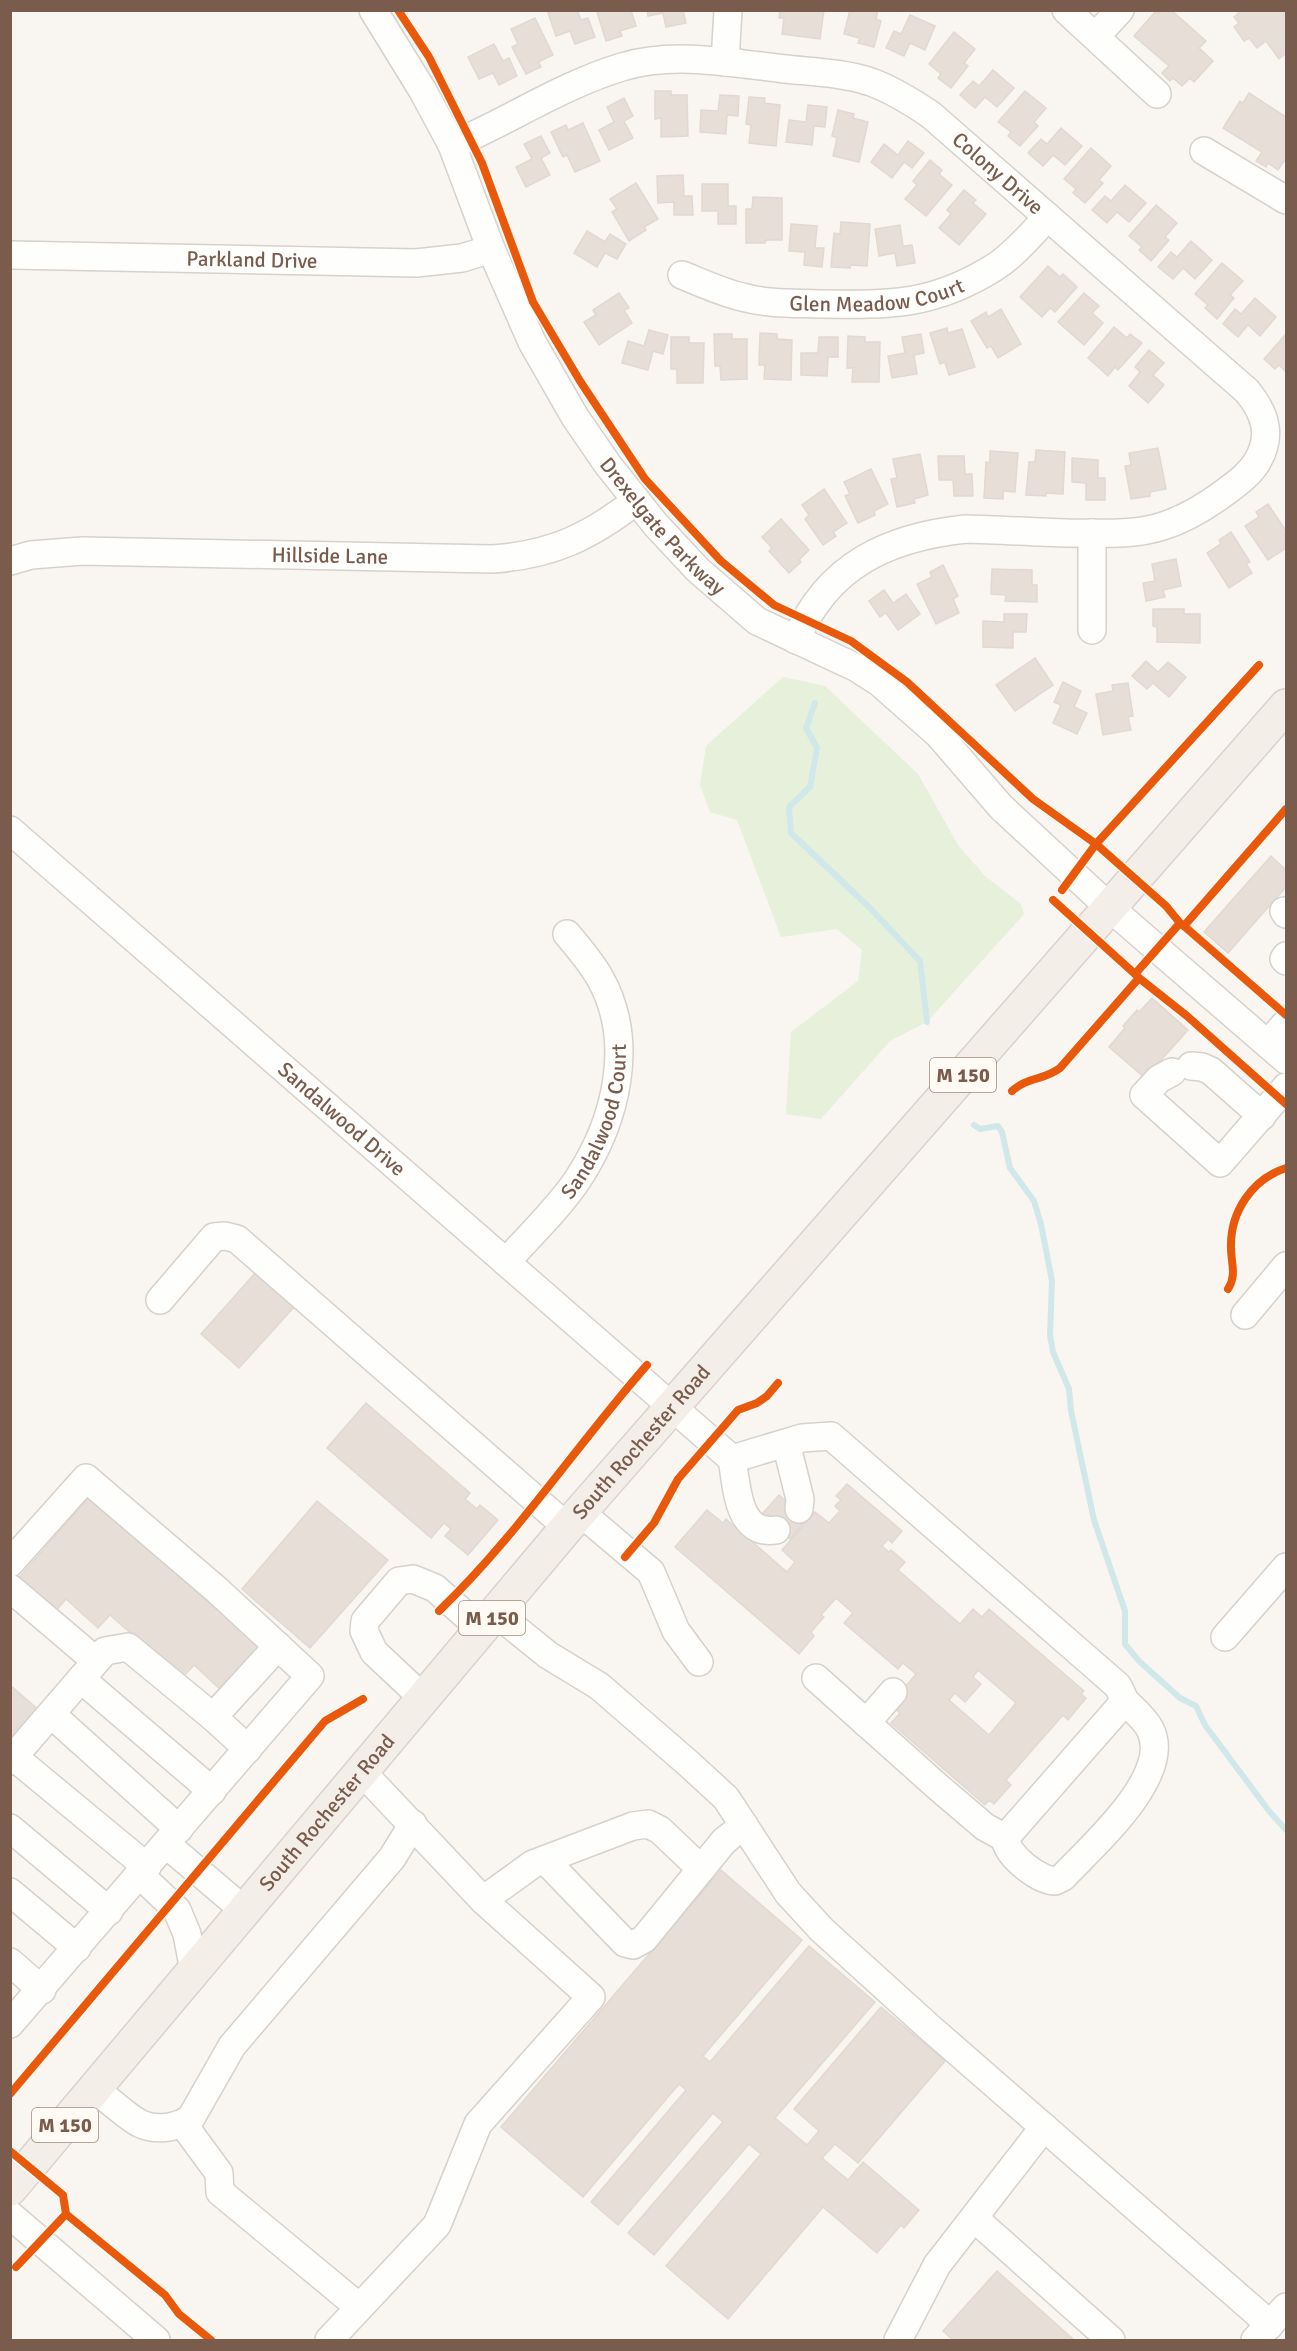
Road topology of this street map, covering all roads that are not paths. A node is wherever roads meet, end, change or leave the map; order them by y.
1 (373, 10) edge
2 (729, 10) edge
3 (1066, 10) edge
4 (1120, 10) edge
5 (1096, 36) junction
6 (725, 62) junction
7 (1156, 94) dead end
8 (452, 145) junction
9 (1204, 151) dead end
10 (1287, 200) edge
11 (1048, 217) junction
12 (491, 249) junction
13 (10, 255) edge
14 (682, 275) dead end
15 (636, 501) junction
16 (1092, 533) junction
17 (10, 561) edge
18 (1092, 630) dead end
19 (796, 640) junction
20 (1287, 706) edge
21 (10, 830) edge
22 (1109, 907) junction
23 (567, 934) dead end
24 (1287, 956) edge
25 (1287, 961) edge
26 (1287, 1023) edge
27 (1277, 1052) edge
28 (1287, 1087) edge
29 (1262, 1116) junction
30 (506, 1262) junction
31 (1287, 1266) edge
32 (160, 1300) dead end
33 (1245, 1315) dead end
34 (672, 1408) junction
35 (786, 1443) junction
36 (732, 1459) junction
37 (799, 1509) dead end
38 (574, 1519) junction
39 (776, 1530) dead end
40 (10, 1563) edge
41 (1287, 1567) edge
42 (10, 1588) edge
43 (489, 1621) junction
44 (1225, 1637) dead end
45 (278, 1646) junction
46 (699, 1662) dead end
47 (88, 1670) junction
48 (816, 1678) dead end
49 (893, 1692) dead end
50 (423, 1698) junction
51 (1125, 1701) junction
52 (51, 1714) junction
53 (213, 1717) junction
54 (866, 1723) junction
55 (248, 1749) junction
56 (12, 1759) edge
57 (362, 1772) junction
58 (212, 1791) junction
59 (412, 1824) junction
60 (744, 1825) junction
61 (10, 1828) edge
62 (173, 1836) junction
63 (1005, 1838) junction
64 (545, 1860) junction
65 (701, 1869) junction
66 (143, 1871) junction
67 (10, 1892) edge
68 (483, 1900) junction
69 (109, 1911) junction
70 (245, 1911) junction
71 (77, 1948) junction
72 (10, 1962) edge
73 (194, 1971) junction
74 (42, 1990) junction
75 (10, 2024) edge
76 (95, 2089) junction
77 (183, 2124) junction
78 (1044, 2127) junction
79 (10, 2189) edge
80 (10, 2215) edge
81 (974, 2218) junction
82 (359, 2307) junction
83 (1270, 2325) edge
84 (909, 2336) edge
85 (156, 2340) edge
86 (329, 2340) edge
87 (1111, 2340) edge

1 - 8 street, Drexelgate Parkway
2 - 6 street
3 - 5 street
4 - 5 street
5 - 7 street
6 - 8 street, Colony Drive
6 - 11 street, Colony Drive
8 - 12 street, Drexelgate Parkway
9 - 10 street
11 - 14 street, Glen Meadow Court
11 - 16 street, Colony Drive
12 - 13 street, Parkland Drive
12 - 15 street, Drexelgate Parkway
15 - 17 street, Hillside Lane
15 - 19 street, Drexelgate Parkway
16 - 18 street
16 - 19 street, Colony Drive
19 - 22 street, Drexelgate Parkway
20 - 22 main road, South Rochester Road / M 150
21 - 30 street, Sandalwood Drive
22 - 27 street, Drexelgate Parkway
22 - 34 main road, South Rochester Road / M 150
23 - 30 street, Sandalwood Court
24 - 25 street
26 - 27 street
28 - 29 street
29 - 29 street
30 - 34 street, Sandalwood Drive
31 - 33 street
32 - 38 street
34 - 36 street, Sandalwood Drive
34 - 38 main road, South Rochester Road / M 150
35 - 36 street
35 - 37 street
35 - 51 street
36 - 39 street
38 - 43 main road, South Rochester Road / M 150
38 - 46 street
40 - 45 street
41 - 44 street
42 - 47 street
43 - 50 main road, South Rochester Road / M 150
43 - 50 street
43 - 60 street
45 - 53 street
45 - 55 street
47 - 52 street
47 - 53 street
47 - 58 street
48 - 54 street
49 - 54 street
50 - 57 main road, South Rochester Road / M 150
51 - 63 street
51 - 63 street
52 - 56 street
52 - 62 street
53 - 55 street
54 - 63 street
55 - 58 street
56 - 66 street
57 - 59 street
57 - 70 main road, South Rochester Road / M 150
58 - 62 street
59 - 68 street
59 - 77 street
60 - 65 street
60 - 78 street
61 - 69 street
62 - 66 street
62 - 70 street
64 - 65 street
64 - 65 street
64 - 68 street
66 - 69 street
66 - 73 street
67 - 71 street
68 - 82 street
69 - 71 street
70 - 73 main road, South Rochester Road / M 150
71 - 74 street
72 - 74 street
73 - 76 main road, South Rochester Road / M 150
74 - 75 street
76 - 77 street
76 - 79 main road, South Rochester Road / M 150
77 - 82 street
78 - 81 street
78 - 83 street
80 - 85 street
81 - 84 street
81 - 87 street
82 - 86 street

